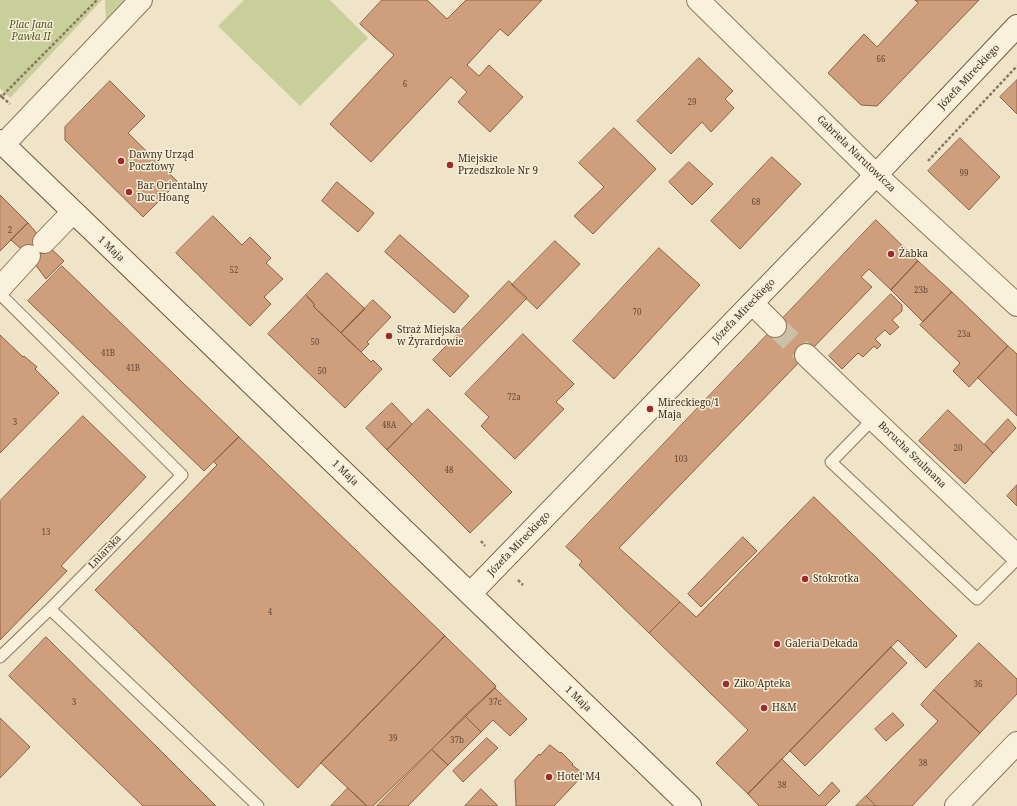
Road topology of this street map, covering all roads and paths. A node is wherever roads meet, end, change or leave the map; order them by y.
1 (97, 0) edge
2 (141, 0) edge
3 (698, 0) edge
4 (1017, 26) edge
5 (1017, 66) edge
6 (1, 96) edge
7 (6, 101) dead end
8 (2, 143) edge
9 (928, 162) dead end
10 (876, 175) junction
11 (73, 212) junction
12 (0, 288) edge
13 (0, 294) edge
14 (752, 303) junction
15 (1017, 305) edge
16 (775, 326) tunnel mouth
17 (806, 355) tunnel mouth
18 (873, 419) junction
19 (1017, 556) edge
20 (1017, 559) edge
21 (470, 594) junction
22 (50, 609) junction
23 (0, 657) edge
24 (1017, 743) edge
25 (258, 806) edge
26 (690, 806) edge
27 (956, 806) edge

1 - 6 path
2 - 8 street
3 - 10 street, Gabriela Narutowicza
4 - 10 street, Józefa Mireckiego
5 - 9 path
6 - 7 path
8 - 11 street, 1 Maja
10 - 14 street, Józefa Mireckiego
10 - 15 street, Gabriela Narutowicza
11 - 12 street
11 - 21 street, 1 Maja
13 - 22 lane, Lniarska
14 - 16 street
14 - 21 street, Józefa Mireckiego
17 - 18 street, Borucha Szulmana
18 - 19 street, Borucha Szulmana
18 - 20 lane
21 - 26 street, 1 Maja
22 - 23 lane
22 - 25 lane
24 - 27 street

